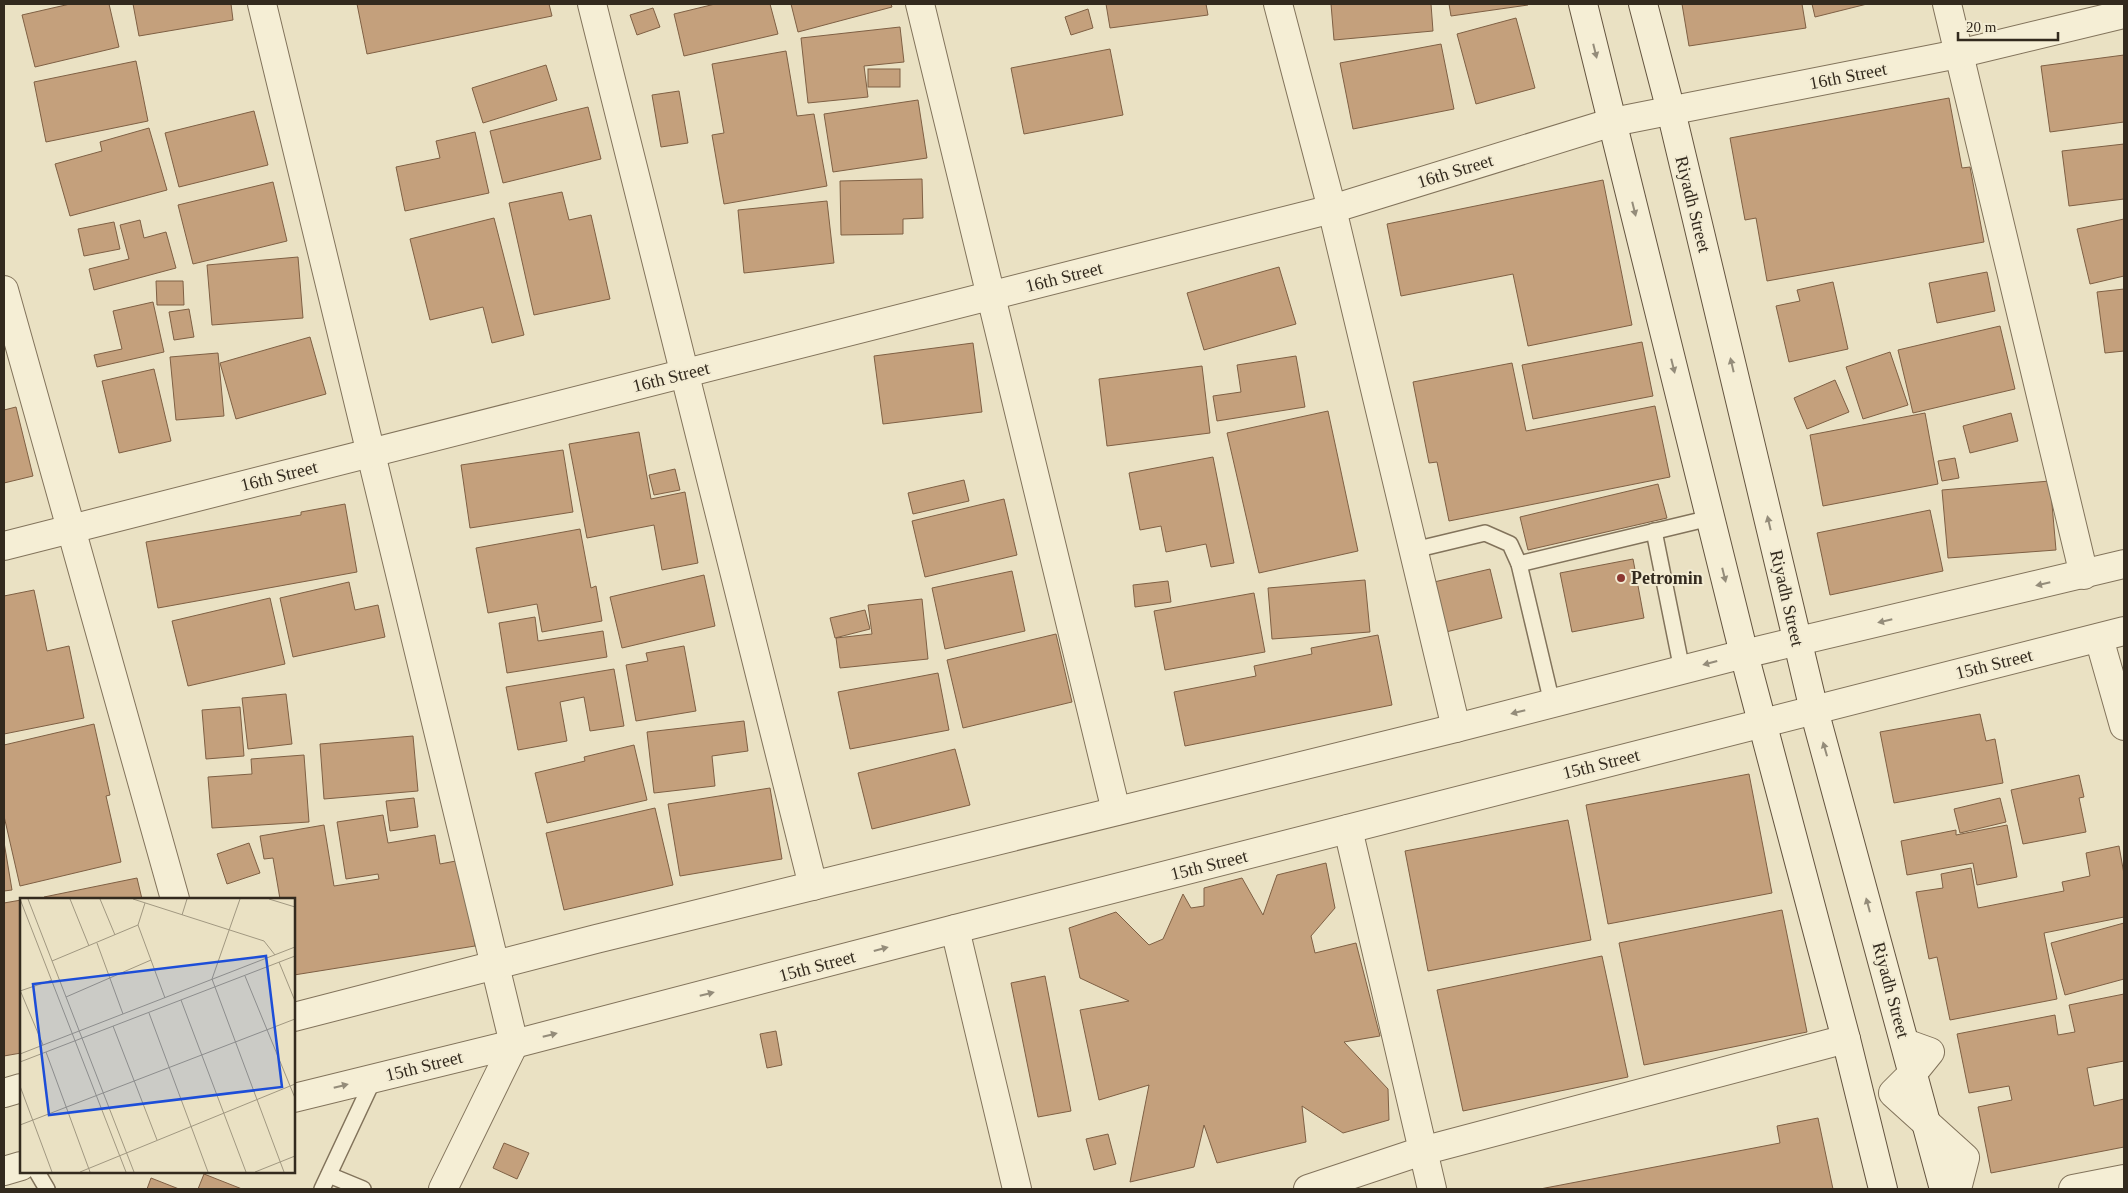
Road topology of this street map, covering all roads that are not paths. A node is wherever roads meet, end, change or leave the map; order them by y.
1 (262, 4) edge
2 (592, 4) edge
3 (920, 4) edge
4 (1278, 4) edge
5 (1583, 4) edge
6 (1643, 4) edge
7 (1947, 4) edge
8 (2124, 14) edge
9 (1958, 54) junction
10 (1670, 111) junction
11 (1613, 122) junction
12 (1332, 210) junction
13 (4, 290) edge
14 (991, 296) junction
15 (685, 373) junction
16 (372, 453) junction
17 (1710, 518) junction
18 (71, 529) junction
19 (1654, 531) junction
20 (4, 546) edge
21 (1414, 550) junction
22 (1519, 564) junction
23 (2124, 564) edge
24 (2084, 575) junction
25 (2112, 634) edge
26 (1797, 642) junction
27 (1744, 654) junction
28 (1682, 670) junction
29 (1552, 703) junction
30 (1814, 710) junction
31 (1762, 724) junction
32 (2124, 726) edge
33 (1456, 728) junction
34 (1116, 812) junction
35 (1348, 830) junction
36 (813, 886) junction
37 (175, 898) edge
38 (955, 929) junction
39 (496, 965) junction
40 (295, 1017) edge
41 (1846, 1040) junction
42 (514, 1044) junction
43 (374, 1078) junction
44 (20, 1088) edge
45 (4, 1093) edge
46 (295, 1098) edge
47 (1926, 1122) junction
48 (1422, 1151) junction
49 (20, 1166) edge
50 (4, 1171) edge
51 (38, 1173) edge
52 (329, 1175) junction
53 (2124, 1179) edge
54 (47, 1189) edge
55 (322, 1189) edge
56 (363, 1189) edge
57 (443, 1189) edge
58 (1017, 1189) edge
59 (1308, 1189) edge
60 (1432, 1189) edge
61 (1883, 1189) edge
62 (1944, 1189) edge
63 (1957, 1189) edge
64 (2073, 1189) edge

1 - 16 street
2 - 15 street
3 - 14 street
4 - 12 street
5 -> 11 street
6 - 10 street, Riyadh Street
7 - 9 street
8 - 9 street, 16th Street
9 - 10 street, 16th Street
9 - 24 street
10 - 11 street, 16th Street
26 -> 10 street, Riyadh Street
11 - 12 street, 16th Street
11 -> 17 street
12 - 14 street, 16th Street
12 - 21 street
13 - 18 street
14 - 15 street, 16th Street
14 - 34 street
15 - 16 street, 16th Street
15 - 36 street
16 - 18 street, 16th Street
16 - 39 street
17 - 19 lane
17 -> 27 street
18 - 20 street, 16th Street
18 - 37 street
19 - 22 lane
19 - 28 lane
21 - 22 lane
21 - 33 street
22 - 29 lane
23 - 24 street
24 -> 26 street
25 - 30 street, 15th Street
25 - 32 street
26 - 27 street
26 - 30 street, Riyadh Street
27 -> 28 street
27 - 31 street
28 - 29 street
29 -> 33 street
30 - 31 street, 15th Street
47 -> 30 street, Riyadh Street
31 - 35 street, 15th Street
31 - 41 street
33 - 34 street
34 - 36 street
35 - 38 street, 15th Street
35 - 48 street
36 - 39 street
42 -> 38 street, 15th Street
38 - 58 street
39 - 40 street
39 - 42 street
41 - 48 street
41 - 61 street
42 - 43 street, 15th Street
42 - 57 street
46 -> 43 street, 15th Street
43 - 52 lane
44 - 45 street
47 - 62 street, Riyadh Street
47 - 63 street
48 - 59 street
48 - 60 street
49 - 50 street
51 - 54 lane
52 - 55 lane
52 - 56 lane
53 - 64 street

